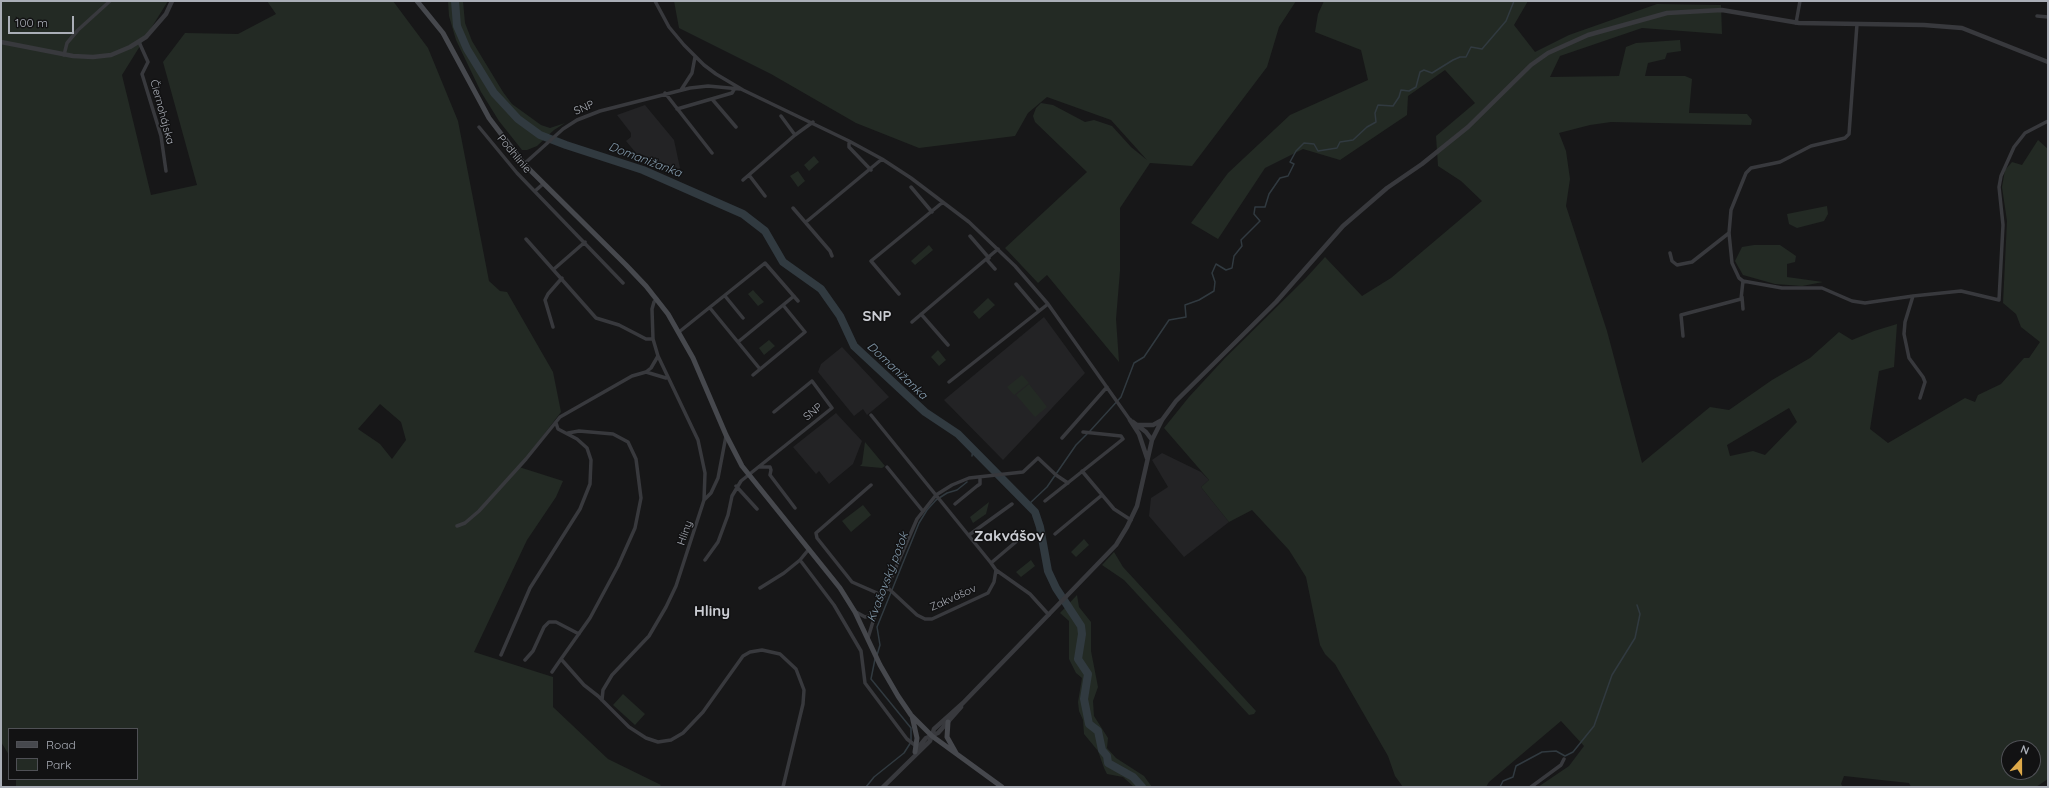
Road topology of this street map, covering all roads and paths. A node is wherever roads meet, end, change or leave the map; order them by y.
1 (110, 1) edge
2 (172, 1) edge
3 (417, 1) edge
4 (655, 1) edge
5 (1800, 1) edge
6 (2037, 16) dead end
7 (2048, 17) edge
8 (1796, 23) junction
9 (1857, 24) junction
10 (1, 42) edge
11 (139, 42) junction
12 (64, 55) junction
13 (695, 57) junction
14 (2048, 62) edge
15 (735, 88) junction
16 (680, 90) junction
17 (743, 90) junction
18 (665, 93) junction
19 (712, 99) junction
20 (677, 109) junction
21 (781, 116) dead end
22 (2048, 121) edge
23 (813, 122) junction
24 (736, 126) dead end
25 (479, 127) dead end
26 (795, 134) junction
27 (849, 140) junction
28 (712, 153) dead end
29 (882, 159) junction
30 (524, 164) junction
31 (870, 170) junction
32 (166, 171) dead end
33 (749, 175) junction
34 (743, 180) dead end
35 (542, 184) junction
36 (911, 187) dead end
37 (535, 191) junction
38 (765, 196) dead end
39 (943, 202) junction
40 (793, 208) dead end
41 (932, 212) junction
42 (806, 222) junction
43 (1729, 233) junction
44 (970, 236) dead end
45 (526, 239) dead end
46 (585, 242) junction
47 (998, 250) junction
48 (1670, 253) dead end
49 (832, 256) dead end
50 (988, 259) junction
51 (995, 269) dead end
52 (554, 270) junction
53 (562, 278) junction
54 (1743, 281) junction
55 (623, 283) dead end
56 (1016, 284) dead end
57 (899, 294) dead end
58 (725, 296) junction
59 (794, 296) junction
60 (1913, 296) junction
61 (1742, 297) junction
62 (657, 299) junction
63 (798, 301) dead end
64 (783, 304) junction
65 (1048, 304) junction
66 (710, 308) junction
67 (1743, 309) dead end
68 (1040, 310) junction
69 (921, 314) junction
70 (743, 318) dead end
71 (912, 322) dead end
72 (553, 326) dead end
73 (679, 332) junction
74 (1683, 336) dead end
75 (653, 339) junction
76 (738, 342) junction
77 (948, 345) dead end
78 (658, 356) junction
79 (760, 369) junction
80 (646, 372) junction
81 (753, 375) dead end
82 (667, 378) junction
83 (949, 382) dead end
84 (1107, 387) junction
85 (1920, 398) dead end
86 (774, 412) dead end
87 (871, 415) dead end
88 (1130, 420) junction
89 (1162, 420) junction
90 (556, 423) junction
91 (1137, 425) junction
92 (1083, 432) dead end
93 (568, 433) junction
94 (1139, 434) junction
95 (726, 435) junction
96 (1062, 438) dead end
97 (1152, 440) junction
98 (1147, 460) junction
99 (759, 467) junction
100 (888, 468) dead end
101 (1082, 471) junction
102 (748, 474) junction
103 (980, 477) junction
104 (1068, 483) junction
105 (871, 485) dead end
106 (736, 486) junction
107 (1102, 495) junction
108 (938, 497) junction
109 (704, 500) junction
110 (1045, 501) dead end
111 (955, 504) dead end
112 (1012, 504) dead end
113 (795, 508) dead end
114 (757, 509) dead end
115 (922, 510) junction
116 (1131, 520) junction
117 (457, 526) dead end
118 (1055, 534) dead end
119 (969, 535) junction
120 (1024, 535) dead end
121 (810, 549) junction
122 (705, 560) dead end
123 (800, 560) junction
124 (990, 563) junction
125 (996, 570) junction
126 (760, 588) dead end
127 (890, 590) junction
128 (884, 596) junction
129 (855, 612) junction
130 (875, 615) junction
131 (1049, 615) junction
132 (579, 634) junction
133 (868, 638) junction
134 (501, 655) dead end
135 (561, 659) junction
136 (525, 660) dead end
137 (552, 672) dead end
138 (602, 700) junction
139 (963, 704) junction
140 (911, 715) junction
141 (948, 722) junction
142 (932, 736) junction
143 (915, 749) junction
144 (958, 755) junction
145 (1564, 760) dead end
146 (908, 761) junction
147 (783, 787) edge
148 (883, 787) edge
149 (1002, 787) edge
150 (1531, 787) edge

1 - 12 street
2 - 11 street
3 - 30 main road
4 - 13 street, SNP
5 - 8 street
6 - 7 street
8 - 9 street
8 - 89 street
9 - 14 street
9 - 43 street
10 - 12 street
11 - 12 street
11 - 32 street, Čiernohájska
13 - 16 street
13 - 17 street, SNP
15 - 16 street, SNP
15 - 17 street, SNP
15 - 19 street
16 - 18 street, SNP
17 - 23 street, SNP
18 - 20 street
18 - 30 street, SNP
19 - 20 street
19 - 24 street
20 - 28 street
21 - 26 street
22 - 60 street
23 - 26 street
23 - 27 street, SNP
25 - 37 street, Podhlinie
26 - 33 street
27 - 29 street, SNP
27 - 31 street
29 - 31 street
29 - 39 street, SNP
30 - 35 main road
31 - 42 street
33 - 34 street
33 - 38 street
35 - 37 street
35 - 62 main road
36 - 41 street
37 - 46 street, Podhlinie
39 - 41 street
39 - 47 street, SNP
40 - 42 street
41 - 57 street
42 - 49 street
43 - 48 street
43 - 54 street
44 - 50 street
45 - 52 street
46 - 52 street
46 - 55 street, Podhlinie
47 - 50 street
47 - 65 street, SNP
50 - 51 street
50 - 69 street
52 - 53 street
53 - 72 street
53 - 75 street
54 - 60 street
54 - 61 street
56 - 68 street
58 - 59 street
58 - 66 street
58 - 70 street
59 - 63 street
59 - 64 street
60 - 85 street
61 - 67 street
61 - 74 street
62 - 73 main road
62 - 75 street, Hliny
64 - 76 street
64 - 79 street
65 - 68 street
65 - 84 street, SNP
66 - 73 street
66 - 76 street
68 - 83 street
69 - 71 street
69 - 77 street
73 - 95 main road
75 - 78 street, Hliny
76 - 79 street
78 - 80 street
78 - 82 street, Hliny
79 - 81 street
80 - 82 street
80 - 90 street
82 - 109 street, Hliny
84 - 88 street, SNP
84 - 96 street
86 - 99 street, SNP
87 - 108 street
88 - 91 street
88 - 94 street
89 - 91 street
89 - 97 street
90 - 93 street
90 - 117 street
91 - 97 street
92 - 101 street
93 - 132 street
93 - 134 street
94 - 97 street
94 - 98 street
95 - 102 main road
95 - 109 street
97 - 98 street
98 - 116 street
99 - 102 street, SNP
99 - 113 street
100 - 115 street
101 - 104 street
101 - 107 street
102 - 106 street
102 - 121 main road
103 - 104 street
103 - 108 street
103 - 111 street
104 - 110 street
105 - 128 street
106 - 114 street
106 - 122 street
107 - 116 street
107 - 118 street
108 - 115 street
108 - 119 street
109 - 138 street, Hliny
112 - 119 street
115 - 127 street
116 - 131 street
119 - 124 street
120 - 124 street
121 - 123 street
121 - 129 main road
123 - 126 street
123 - 143 street
124 - 125 street
125 - 127 street, Zakvášov
125 - 131 street
127 - 128 street
128 - 130 street
129 - 130 street
129 - 133 main road
130 - 133 street
131 - 139 street
132 - 135 street
132 - 136 street
133 - 140 main road
135 - 137 street
135 - 138 street
138 - 147 street
139 - 141 street
139 - 142 street
140 - 142 main road
140 - 143 main road
141 - 142 street
141 - 144 main road
142 - 143 street
142 - 144 main road
142 - 146 street
143 - 146 street
144 - 149 main road
145 - 150 street
146 - 148 street

